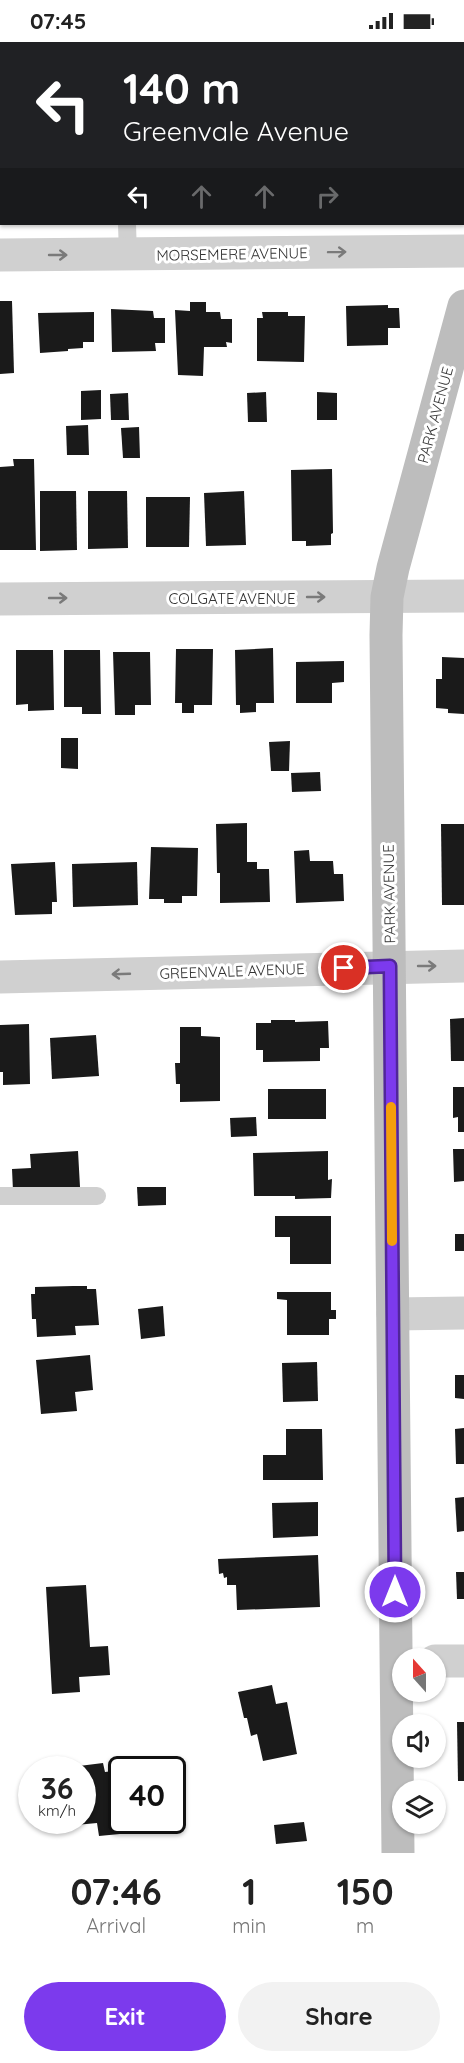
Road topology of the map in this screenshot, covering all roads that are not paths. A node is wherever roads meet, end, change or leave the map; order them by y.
1 (128, 239) edge
2 (464, 251) edge
3 (0, 255) edge
4 (464, 306) edge
5 (464, 596) edge
6 (387, 597) junction
7 (0, 598) edge
8 (390, 966) junction
9 (464, 966) edge
10 (0, 977) edge
11 (0, 1196) edge
12 (97, 1196) dead end
13 (464, 1313) edge
14 (393, 1314) junction
15 (399, 1648) edge
16 (446, 1661) edge
17 (464, 1661) edge
18 (399, 1702) edge
19 (398, 1853) edge

1 -> 2 street, MORSEMERE AVENUE
3 -> 1 street, MORSEMERE AVENUE
4 - 6 street, PARK AVENUE
5 - 6 street, COLGATE AVENUE
7 -> 6 street, COLGATE AVENUE
6 - 8 street, PARK AVENUE
8 -> 9 street, GREENVALE AVENUE
8 -> 10 street, GREENVALE AVENUE
8 - 14 street, PARK AVENUE
11 - 12 lane
13 - 14 street
14 - 15 street, PARK AVENUE
16 - 17 street
18 - 19 street, PARK AVENUE

